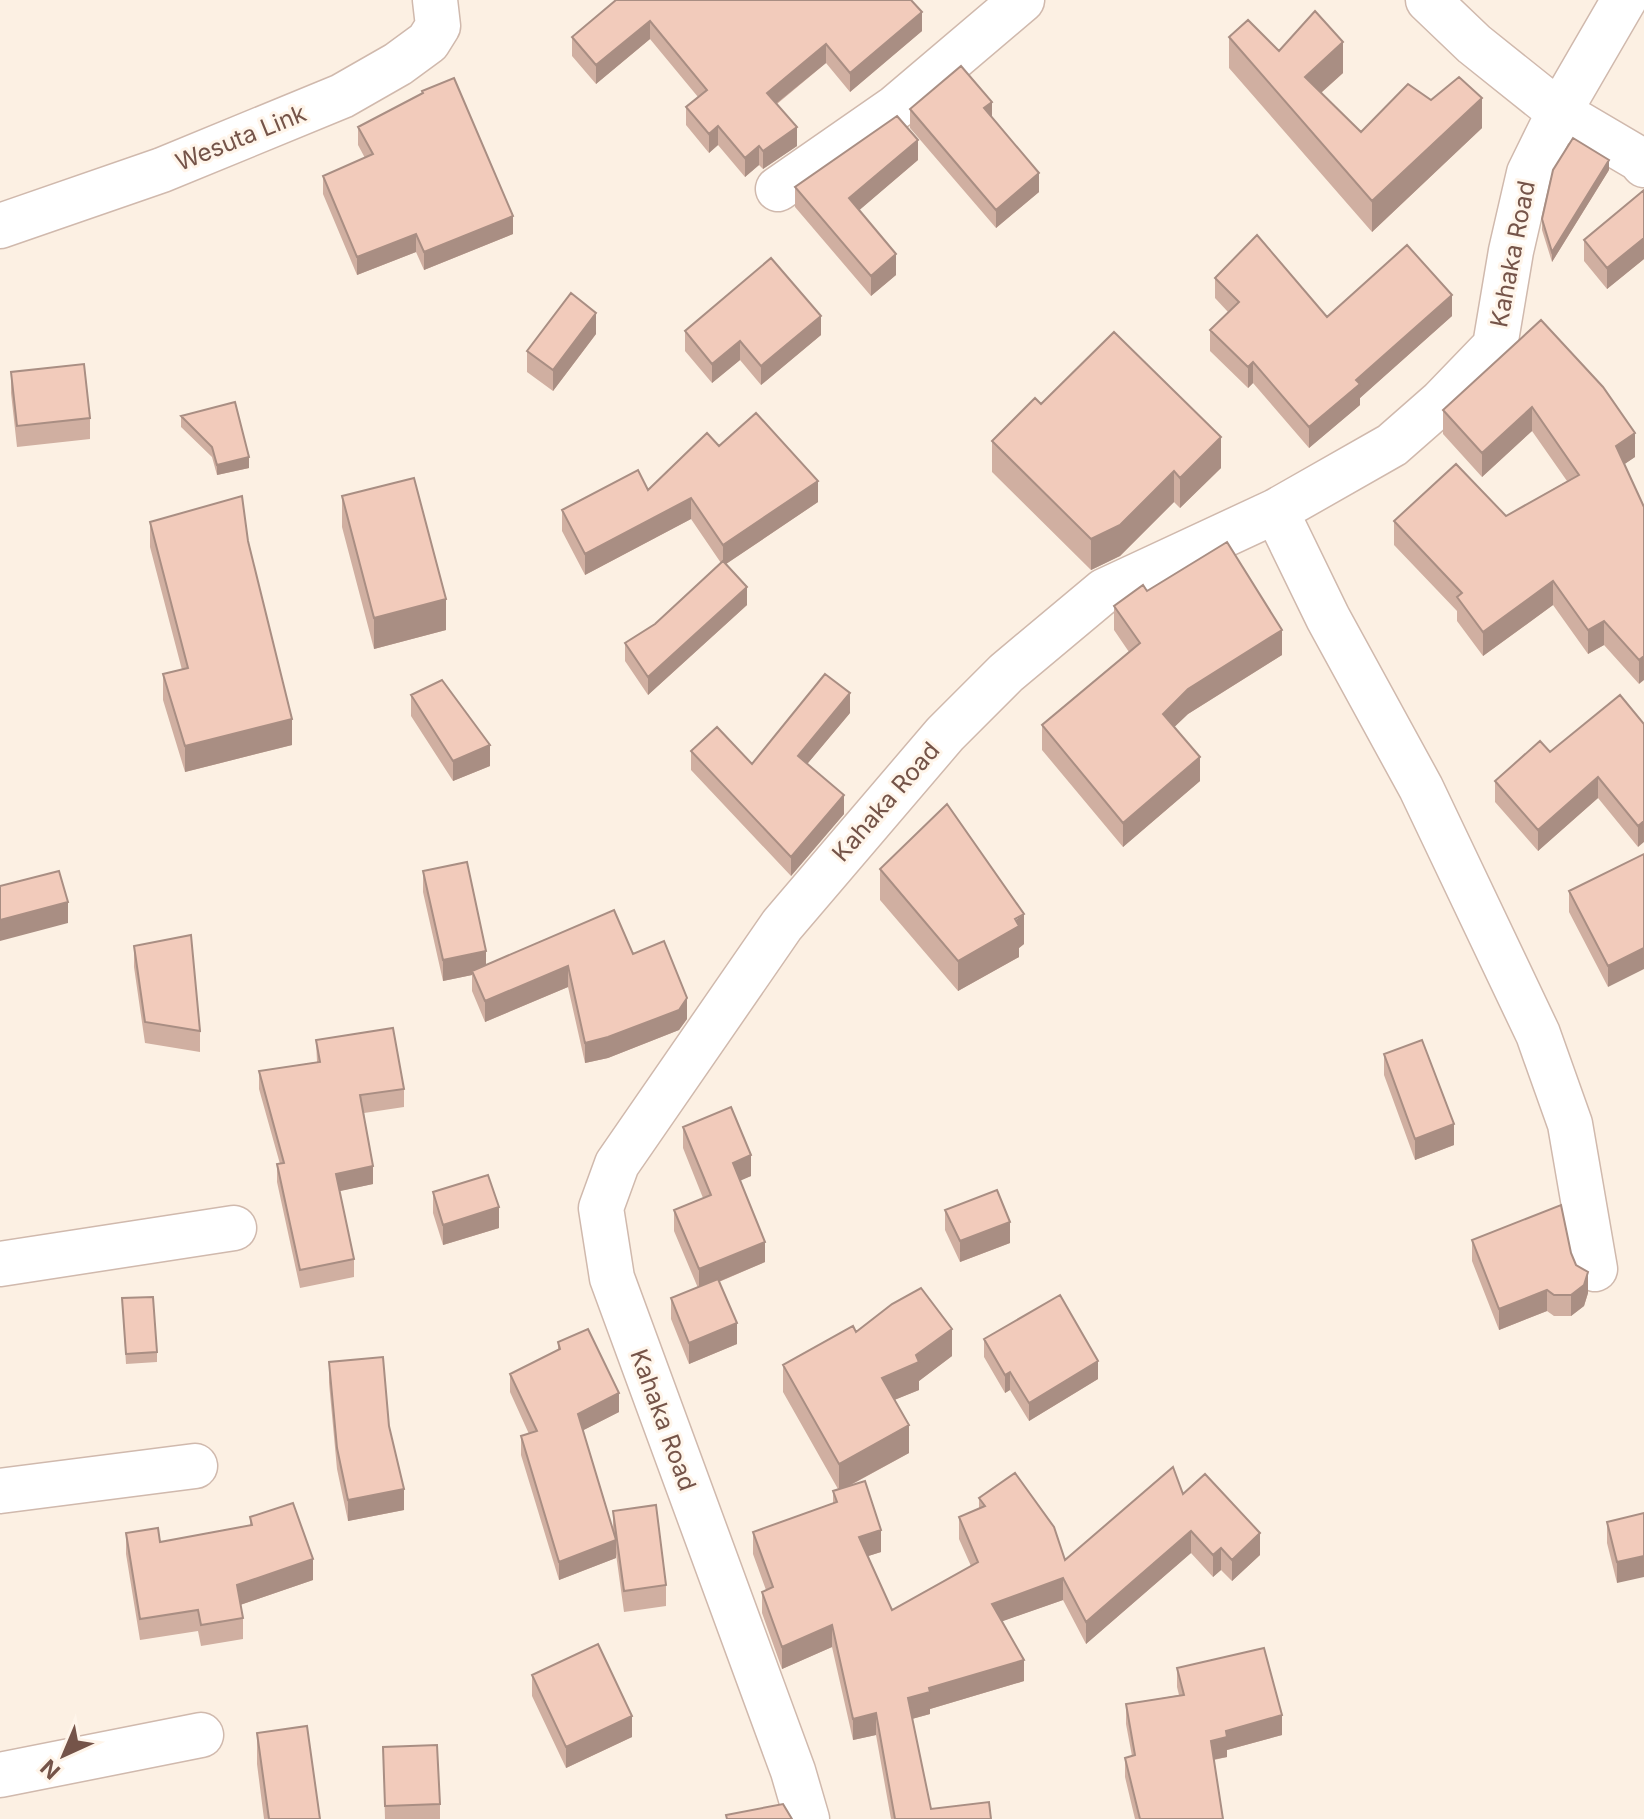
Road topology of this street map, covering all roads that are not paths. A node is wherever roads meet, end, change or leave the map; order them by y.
1 (435, 0) edge
2 (1022, 0) edge
3 (1428, 0) edge
4 (1624, 0) edge
5 (1559, 112) junction
6 (1644, 165) edge
7 (778, 189) dead end
8 (0, 226) edge
9 (1276, 511) junction
10 (234, 1228) dead end
11 (0, 1264) edge
12 (1595, 1269) dead end
13 (195, 1466) dead end
14 (0, 1491) edge
15 (201, 1735) dead end
16 (0, 1775) edge
17 (807, 1819) edge

1 - 8 street, Wesuta Link
2 - 7 street
3 - 5 street
4 - 5 street, Kahaka Road
5 - 6 street
5 - 9 street, Kahaka Road
9 - 12 street
9 - 17 street, Kahaka Road
10 - 11 street
13 - 14 street
15 - 16 street

